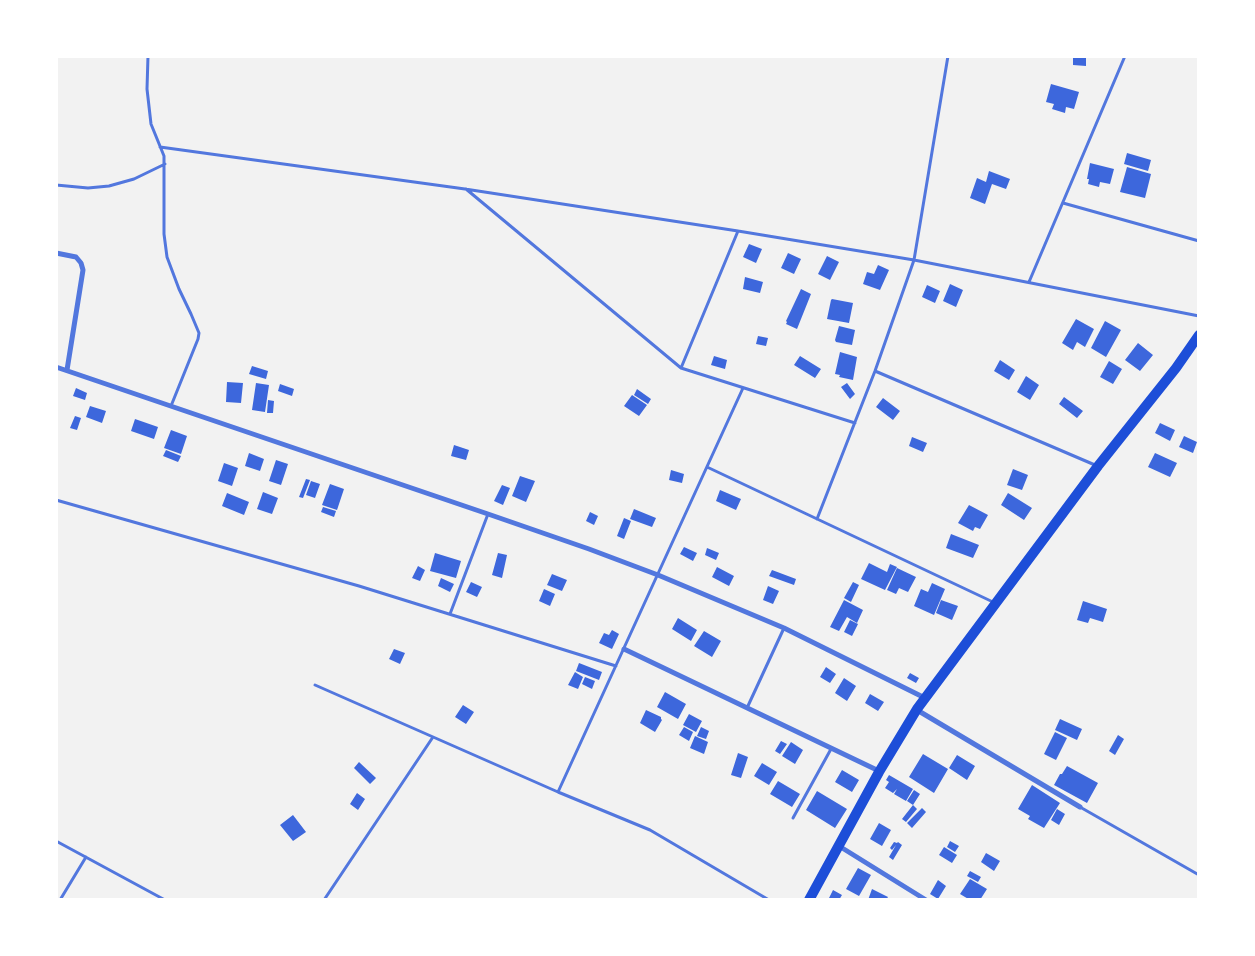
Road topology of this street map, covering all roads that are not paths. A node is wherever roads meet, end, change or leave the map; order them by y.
1 (148, 56) edge
2 (948, 56) edge
3 (1125, 56) edge
4 (160, 147) junction
5 (165, 164) junction
6 (56, 185) edge
7 (465, 189) junction
8 (1063, 202) junction
9 (738, 230) junction
10 (1199, 241) edge
11 (56, 253) edge
12 (914, 260) junction
13 (1029, 282) junction
14 (1199, 316) edge
15 (1199, 335) edge
16 (56, 367) edge
17 (681, 368) junction
18 (67, 370) junction
19 (875, 371) junction
20 (743, 388) junction
21 (171, 407) junction
22 (855, 423) junction
23 (1098, 466) junction
24 (707, 467) junction
25 (56, 500) edge
26 (488, 514) junction
27 (817, 519) junction
28 (658, 575) junction
29 (996, 604) junction
30 (450, 614) junction
31 (784, 628) junction
32 (624, 649) junction
33 (616, 666) junction
34 (316, 685) dead end
35 (924, 698) junction
36 (747, 708) junction
37 (917, 709) junction
38 (433, 737) junction
39 (831, 749) junction
40 (879, 772) junction
41 (558, 792) junction
42 (1080, 808) joint
43 (793, 818) dead end
44 (56, 841) edge
45 (838, 846) junction
46 (86, 857) junction
47 (1199, 875) edge
48 (60, 900) edge
49 (164, 900) edge
50 (324, 900) edge
51 (769, 900) edge
52 (809, 900) edge
53 (926, 900) edge

1 - 4 lane
2 - 12 lane
3 - 8 lane
4 - 5 lane
4 - 7 lane
5 - 6 lane
5 - 21 lane
7 - 9 lane
7 - 17 lane
8 - 10 lane
8 - 13 lane
9 - 12 lane
9 - 17 lane
11 - 18 street
12 - 13 lane
12 - 19 lane
13 - 14 lane
15 - 23 main road
16 - 18 street
17 - 20 lane
18 - 21 street
19 - 22 lane
19 - 23 lane
20 - 22 lane
20 - 24 lane
21 - 26 street
22 - 27 lane
23 - 29 main road
24 - 27 lane
24 - 28 lane
25 - 30 lane
26 - 28 street
26 - 30 lane
27 - 29 lane
28 - 31 street
28 - 32 lane
29 - 35 main road
30 - 33 lane
31 - 35 street
31 - 36 lane
32 - 33 lane
32 - 36 street
33 - 41 lane
34 - 38 lane
35 - 37 main road
36 - 39 street
37 - 40 main road
37 - 42 street
38 - 41 lane
38 - 50 lane
39 - 40 street
39 - 43 lane
40 - 45 main road
41 - 51 lane
42 - 47 lane
44 - 46 lane
45 - 52 main road
45 - 53 street
46 - 48 lane
46 - 49 lane

